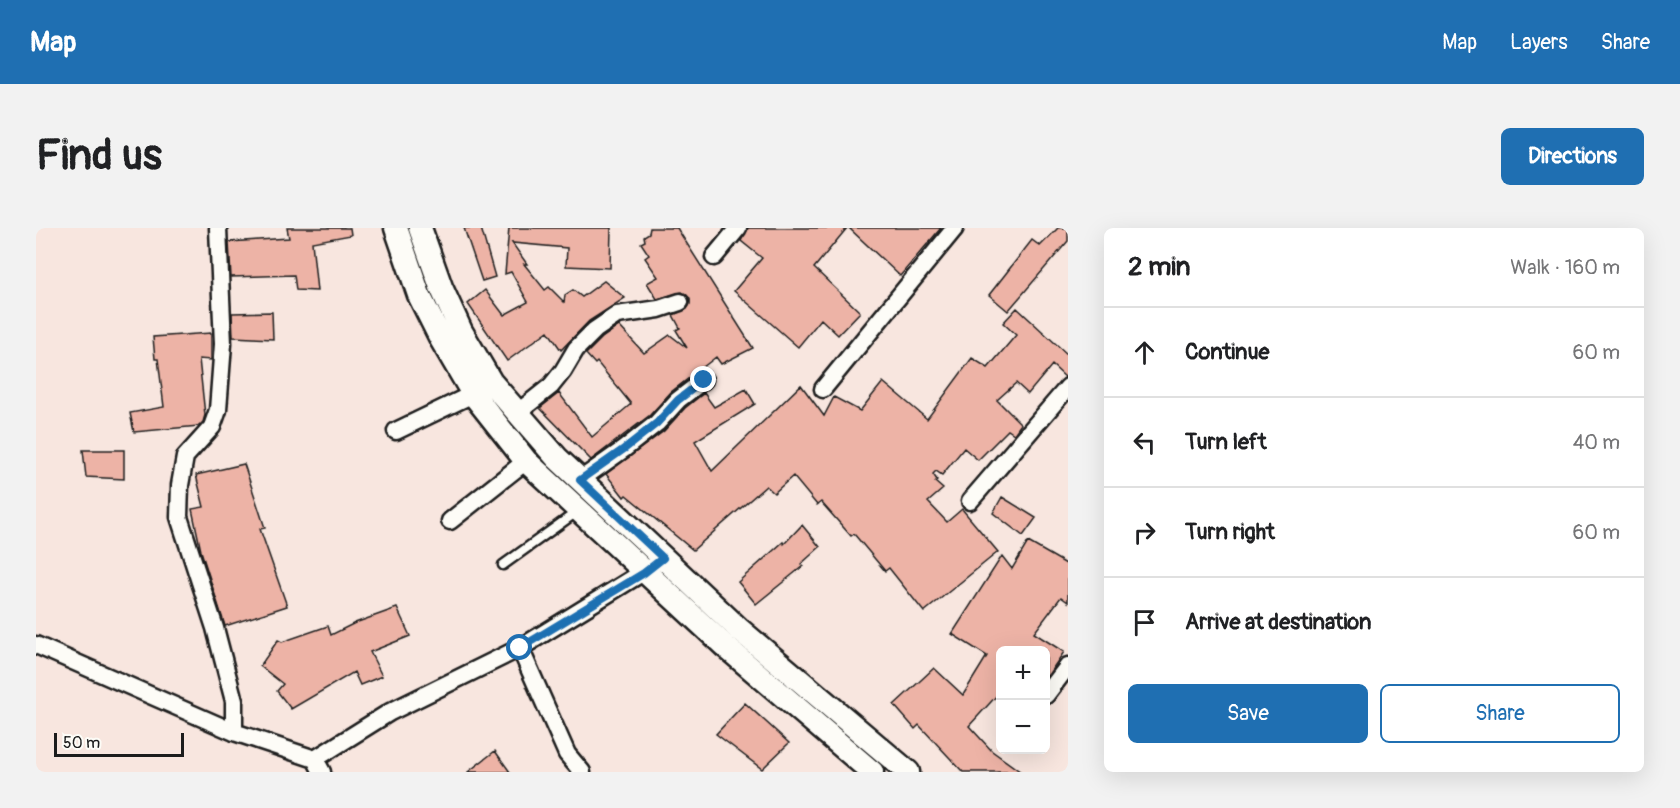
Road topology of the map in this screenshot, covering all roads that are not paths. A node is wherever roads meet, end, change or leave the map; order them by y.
1 (218, 228) edge
2 (396, 228) edge
3 (420, 228) edge
4 (738, 228) edge
5 (955, 228) edge
6 (714, 257) dead end
7 (680, 302) dead end
8 (704, 380) dead end
9 (1068, 387) edge
10 (823, 389) dead end
11 (473, 394) junction
12 (517, 412) junction
13 (396, 431) dead end
14 (526, 461) junction
15 (580, 480) junction
16 (970, 501) dead end
17 (578, 511) junction
18 (450, 521) dead end
19 (663, 558) junction
20 (503, 566) dead end
21 (644, 573) junction
22 (36, 645) edge
23 (520, 648) junction
24 (1068, 666) edge
25 (1050, 690) edge
26 (234, 732) junction
27 (318, 765) edge
28 (582, 772) edge
29 (872, 772) edge
30 (908, 772) edge

1 - 26 street
2 - 11 main road
3 - 12 main road
4 - 6 street
5 - 10 street
7 - 12 street
8 - 15 street
9 - 16 street
11 - 13 street
11 - 14 main road
12 - 15 main road
14 - 17 main road
14 - 18 street
15 - 19 main road
17 - 20 lane
17 - 21 main road
19 - 21 street
19 - 30 main road
21 - 23 street
21 - 29 main road
22 - 26 street
23 - 27 street
23 - 28 street
24 - 25 street
26 - 27 street

